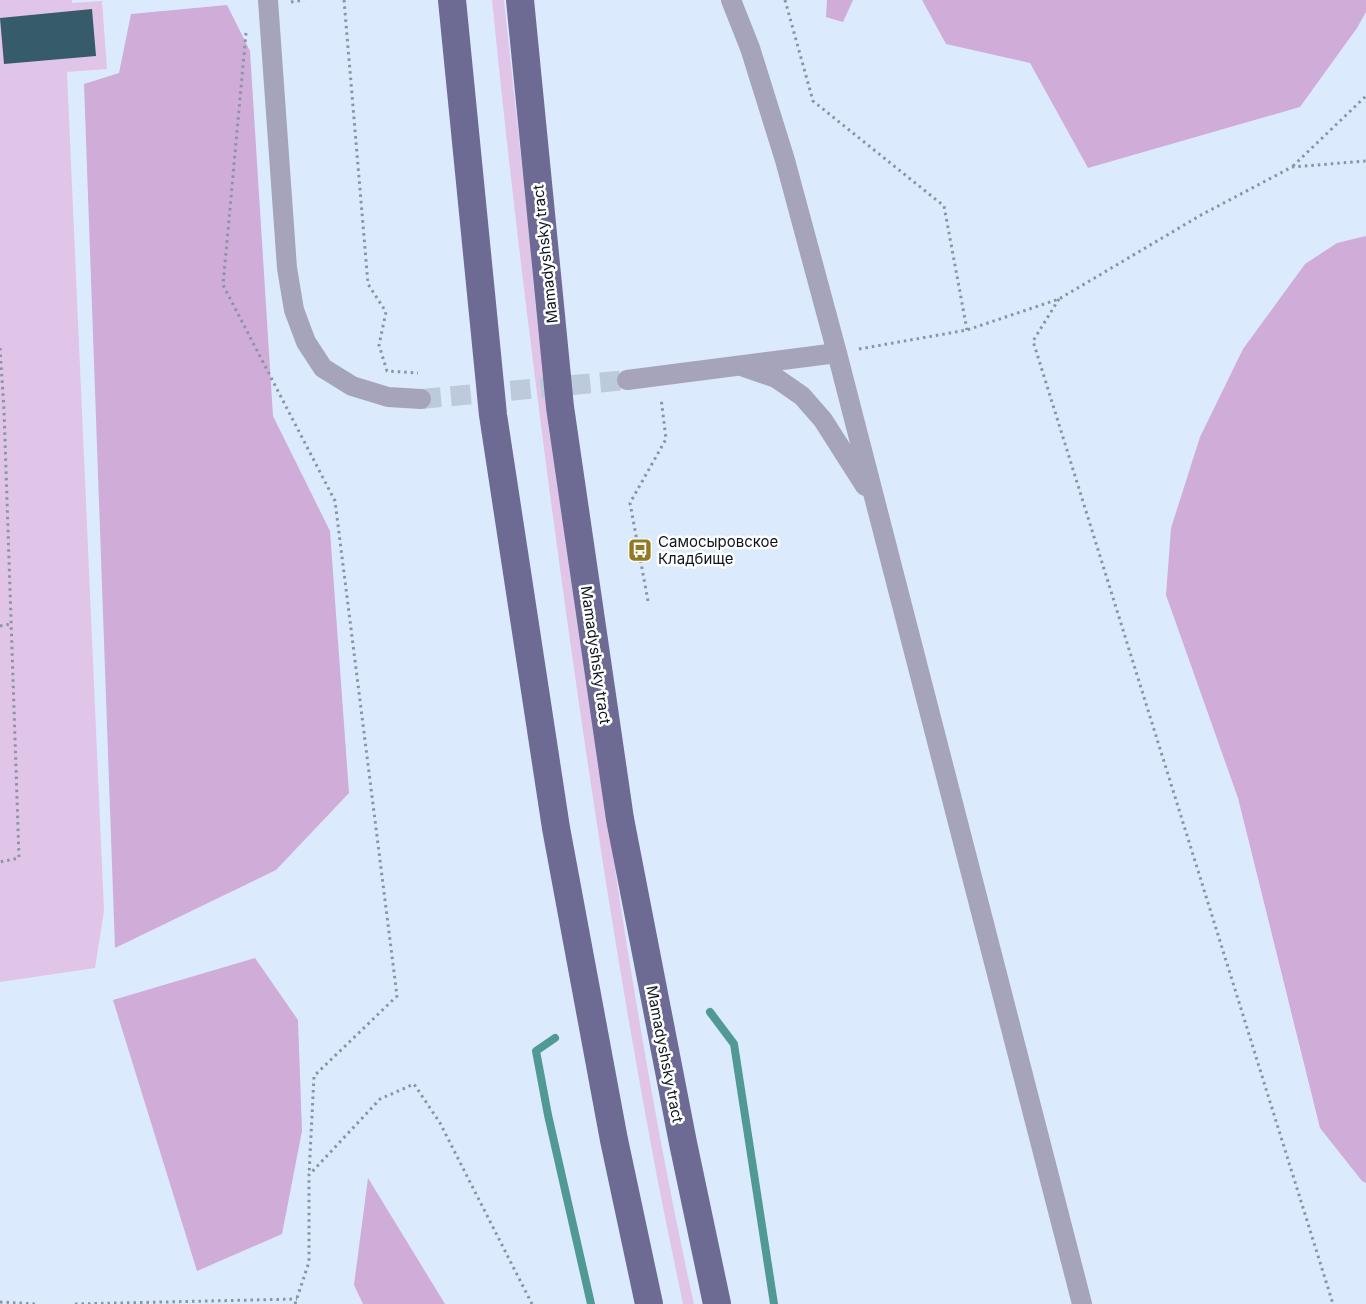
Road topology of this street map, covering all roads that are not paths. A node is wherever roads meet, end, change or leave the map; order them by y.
1 (268, 0) edge
2 (452, 0) edge
3 (520, 0) edge
4 (731, 0) edge
5 (837, 353) junction
6 (740, 366) junction
7 (627, 380) tunnel mouth
8 (421, 398) tunnel mouth
9 (876, 502) junction
10 (649, 1304) edge
11 (717, 1304) edge
12 (1082, 1304) edge

1 - 8 street
2 - 10 main road
3 - 11 main road, Mamadyshsky tract
4 - 5 street
5 - 6 street
5 - 9 street
6 - 7 street
6 - 9 street
9 - 12 street

